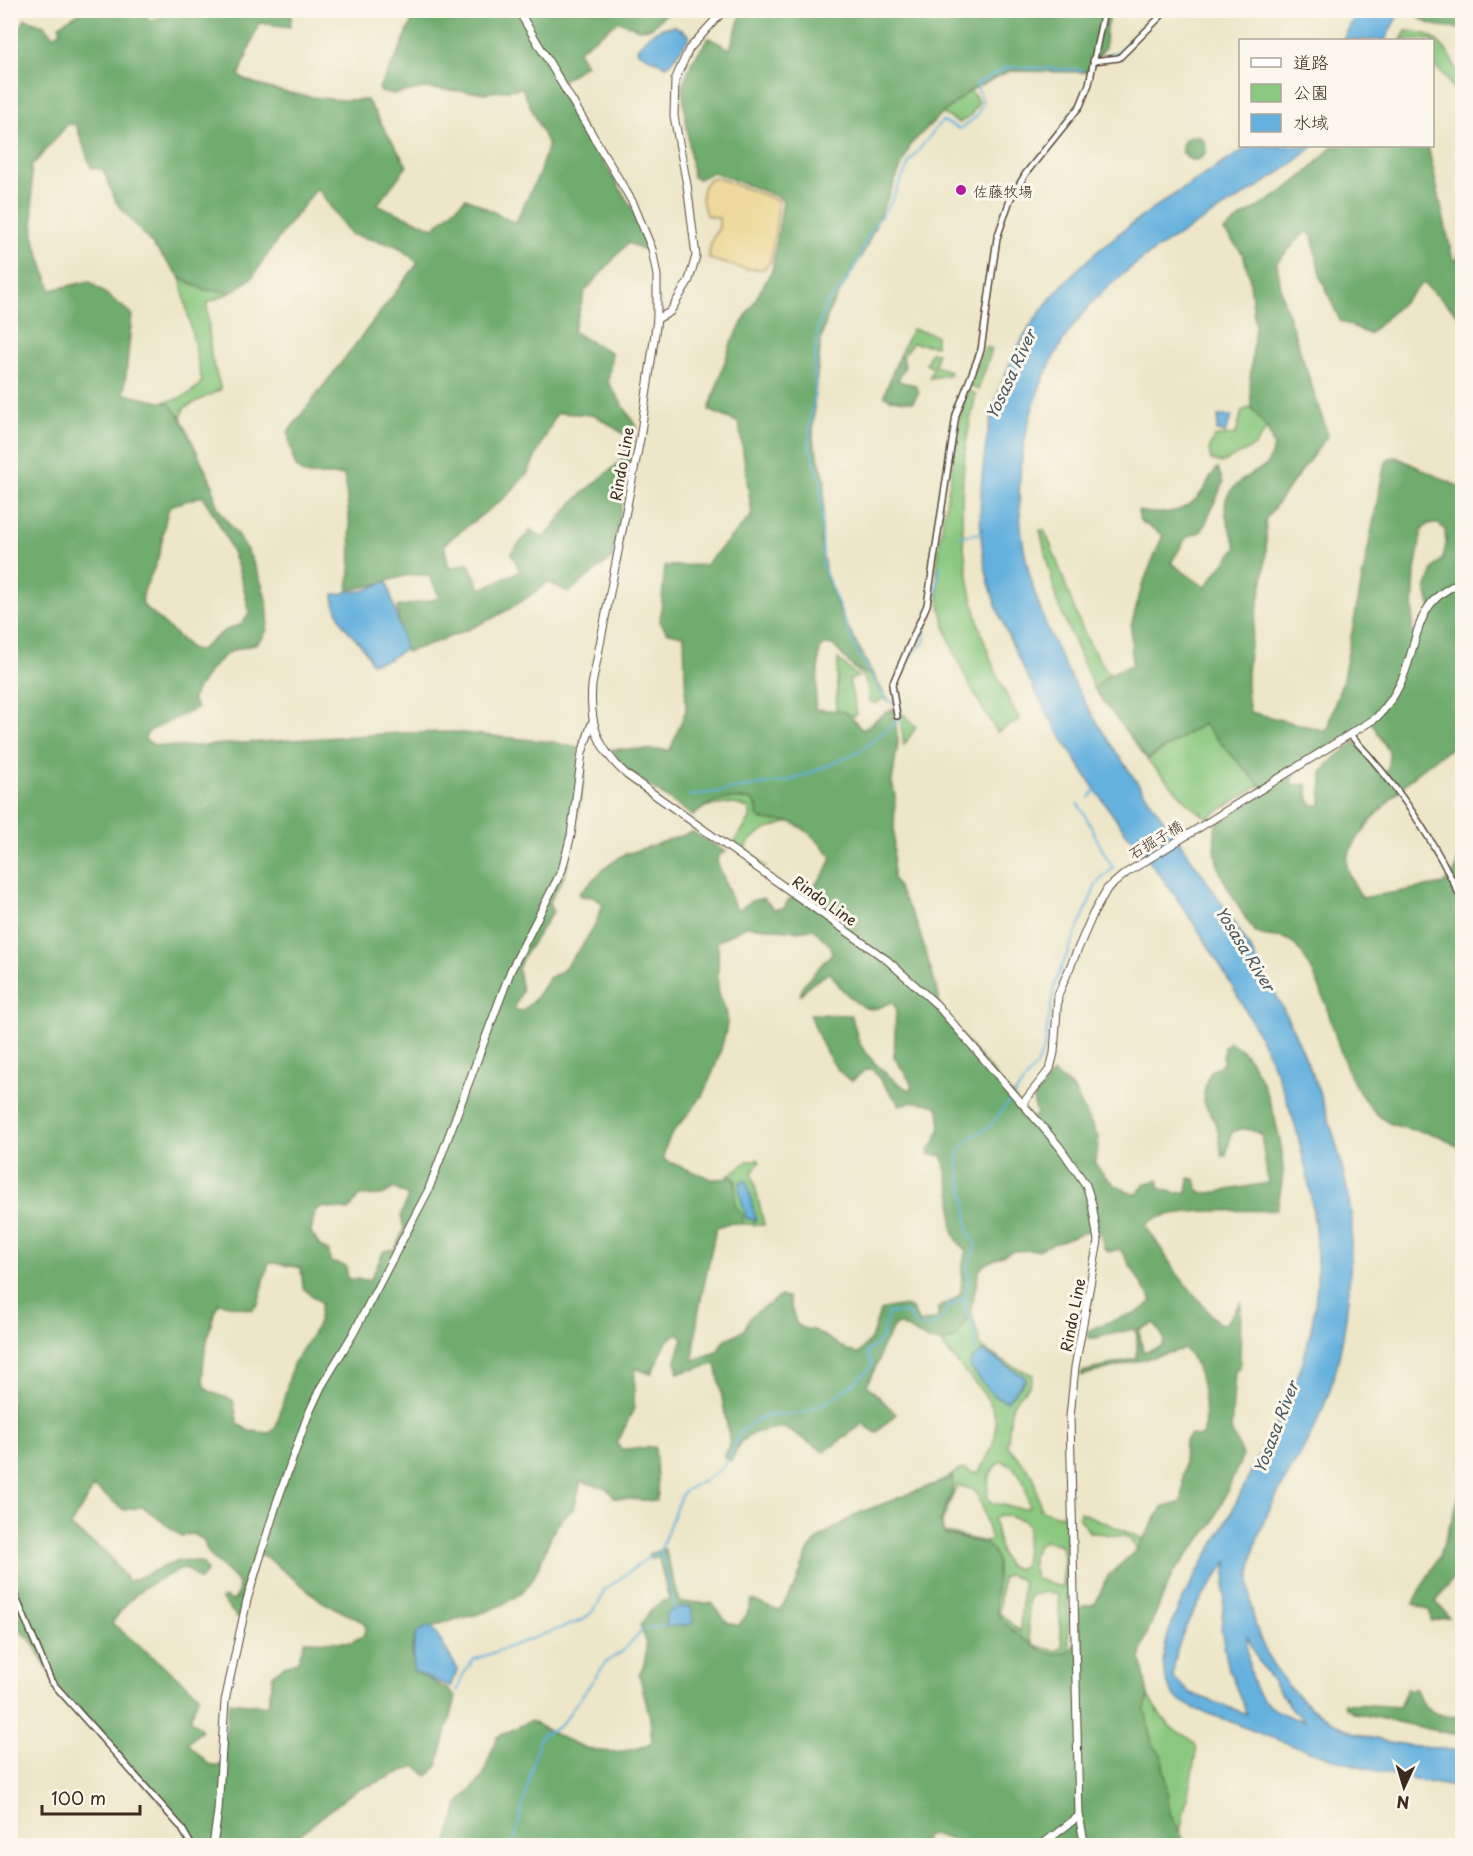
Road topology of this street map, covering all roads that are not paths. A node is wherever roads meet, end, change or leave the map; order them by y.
1 (518, 10) edge
2 (724, 10) edge
3 (1104, 10) edge
4 (1167, 10) edge
5 (1094, 61) junction
6 (657, 319) junction
7 (1462, 582) edge
8 (897, 716) dead end
9 (592, 723) junction
10 (1351, 736) junction
11 (1462, 900) edge
12 (1023, 1103) junction
13 (10, 1583) edge
14 (1079, 1816) junction
15 (192, 1845) edge
16 (213, 1845) edge
17 (1040, 1845) edge
18 (1085, 1845) edge

1 - 6 street, Rindo Line
2 - 6 street
3 - 5 street
4 - 5 street
5 - 8 street
6 - 9 street, Rindo Line
7 - 10 street, 石掘子橋
9 - 12 street, Rindo Line
9 - 16 street
10 - 11 street
10 - 12 street, 石掘子橋
12 - 14 street, Rindo Line
13 - 15 street
14 - 17 street
14 - 18 street, Rindo Line

